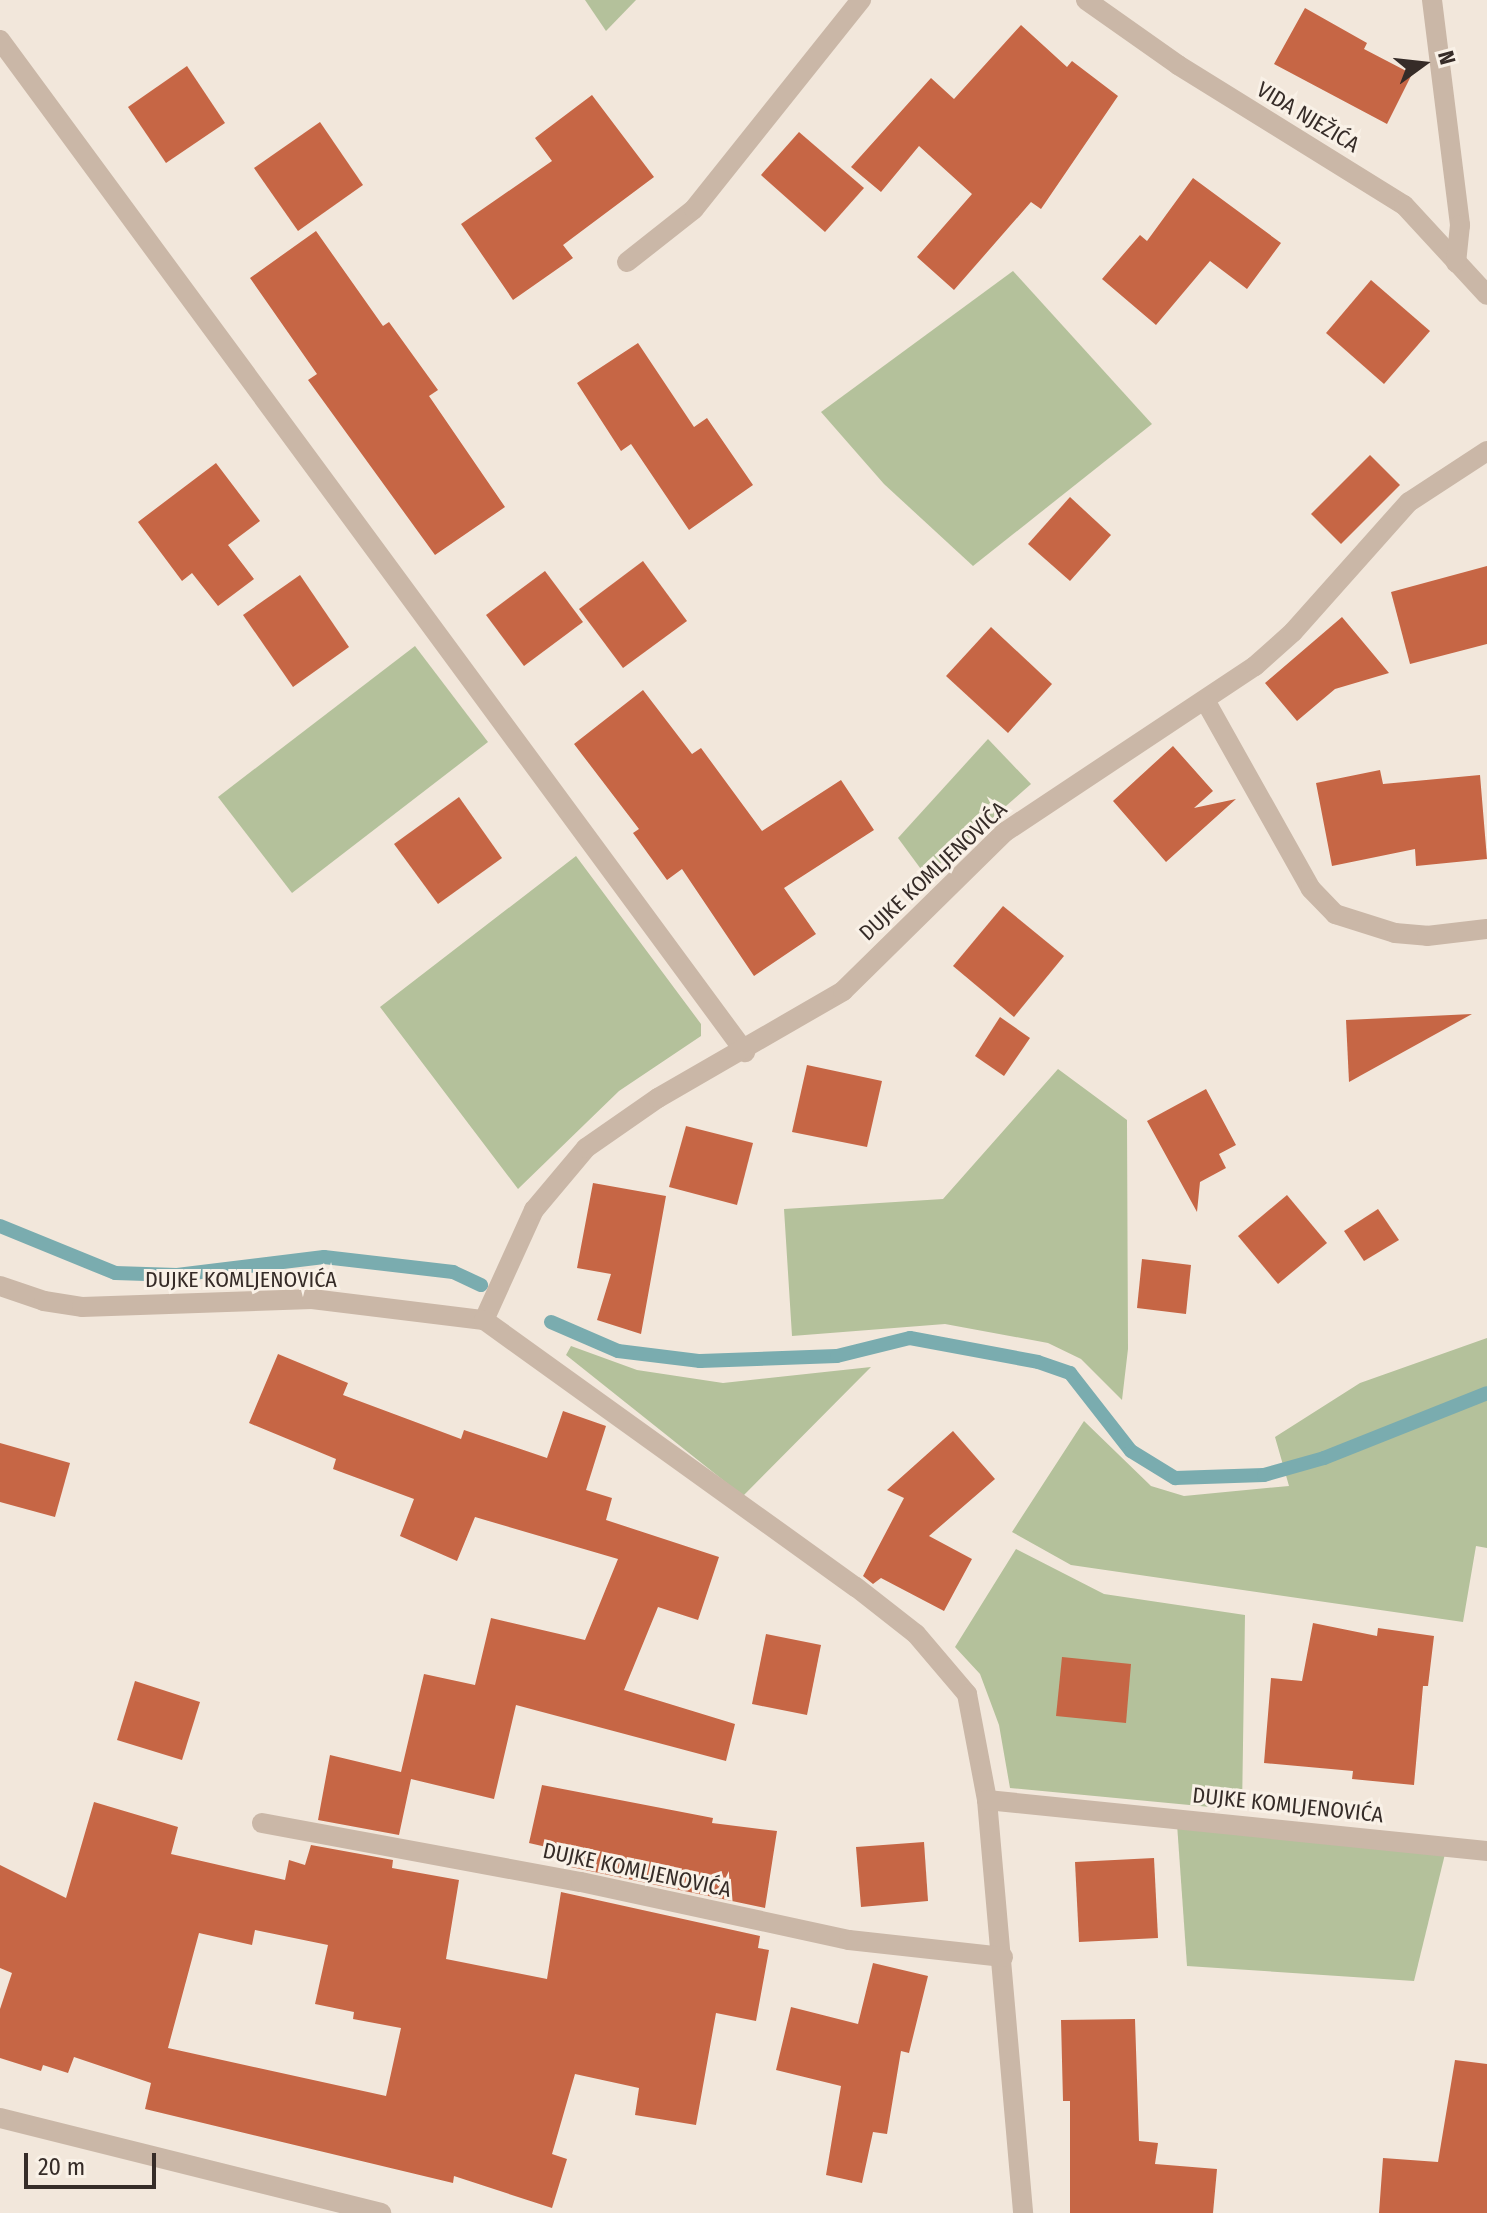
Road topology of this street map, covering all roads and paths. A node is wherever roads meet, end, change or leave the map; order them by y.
1 (861, 0) edge
2 (1086, 0) edge
3 (1432, 0) edge
4 (0, 40) edge
5 (627, 262) dead end
6 (1456, 263) junction
7 (1487, 295) edge
8 (1487, 451) edge
9 (1206, 702) junction
10 (1487, 929) edge
11 (745, 1052) junction
12 (0, 1286) edge
13 (484, 1320) junction
14 (987, 1800) junction
15 (262, 1823) dead end
16 (1487, 1851) edge
17 (1003, 1957) junction
18 (0, 2118) edge
19 (381, 2213) edge
20 (1023, 2213) edge

1 - 5 street
2 - 6 street, VIDA NJEŽIĆA
3 - 6 street
4 - 11 street
6 - 7 street, VIDA NJEŽIĆA
8 - 9 street, DUJKE KOMLJENOVIĆA
9 - 10 street
9 - 11 street, DUJKE KOMLJENOVIĆA
11 - 13 street, DUJKE KOMLJENOVIĆA
12 - 13 street, DUJKE KOMLJENOVIĆA
13 - 14 street, DUJKE KOMLJENOVIĆA
14 - 16 street, DUJKE KOMLJENOVIĆA
14 - 17 street, DUJKE KOMLJENOVIĆA
15 - 17 street, DUJKE KOMLJENOVIĆA
17 - 20 street, DUJKE KOMLJENOVIĆA
18 - 19 street

